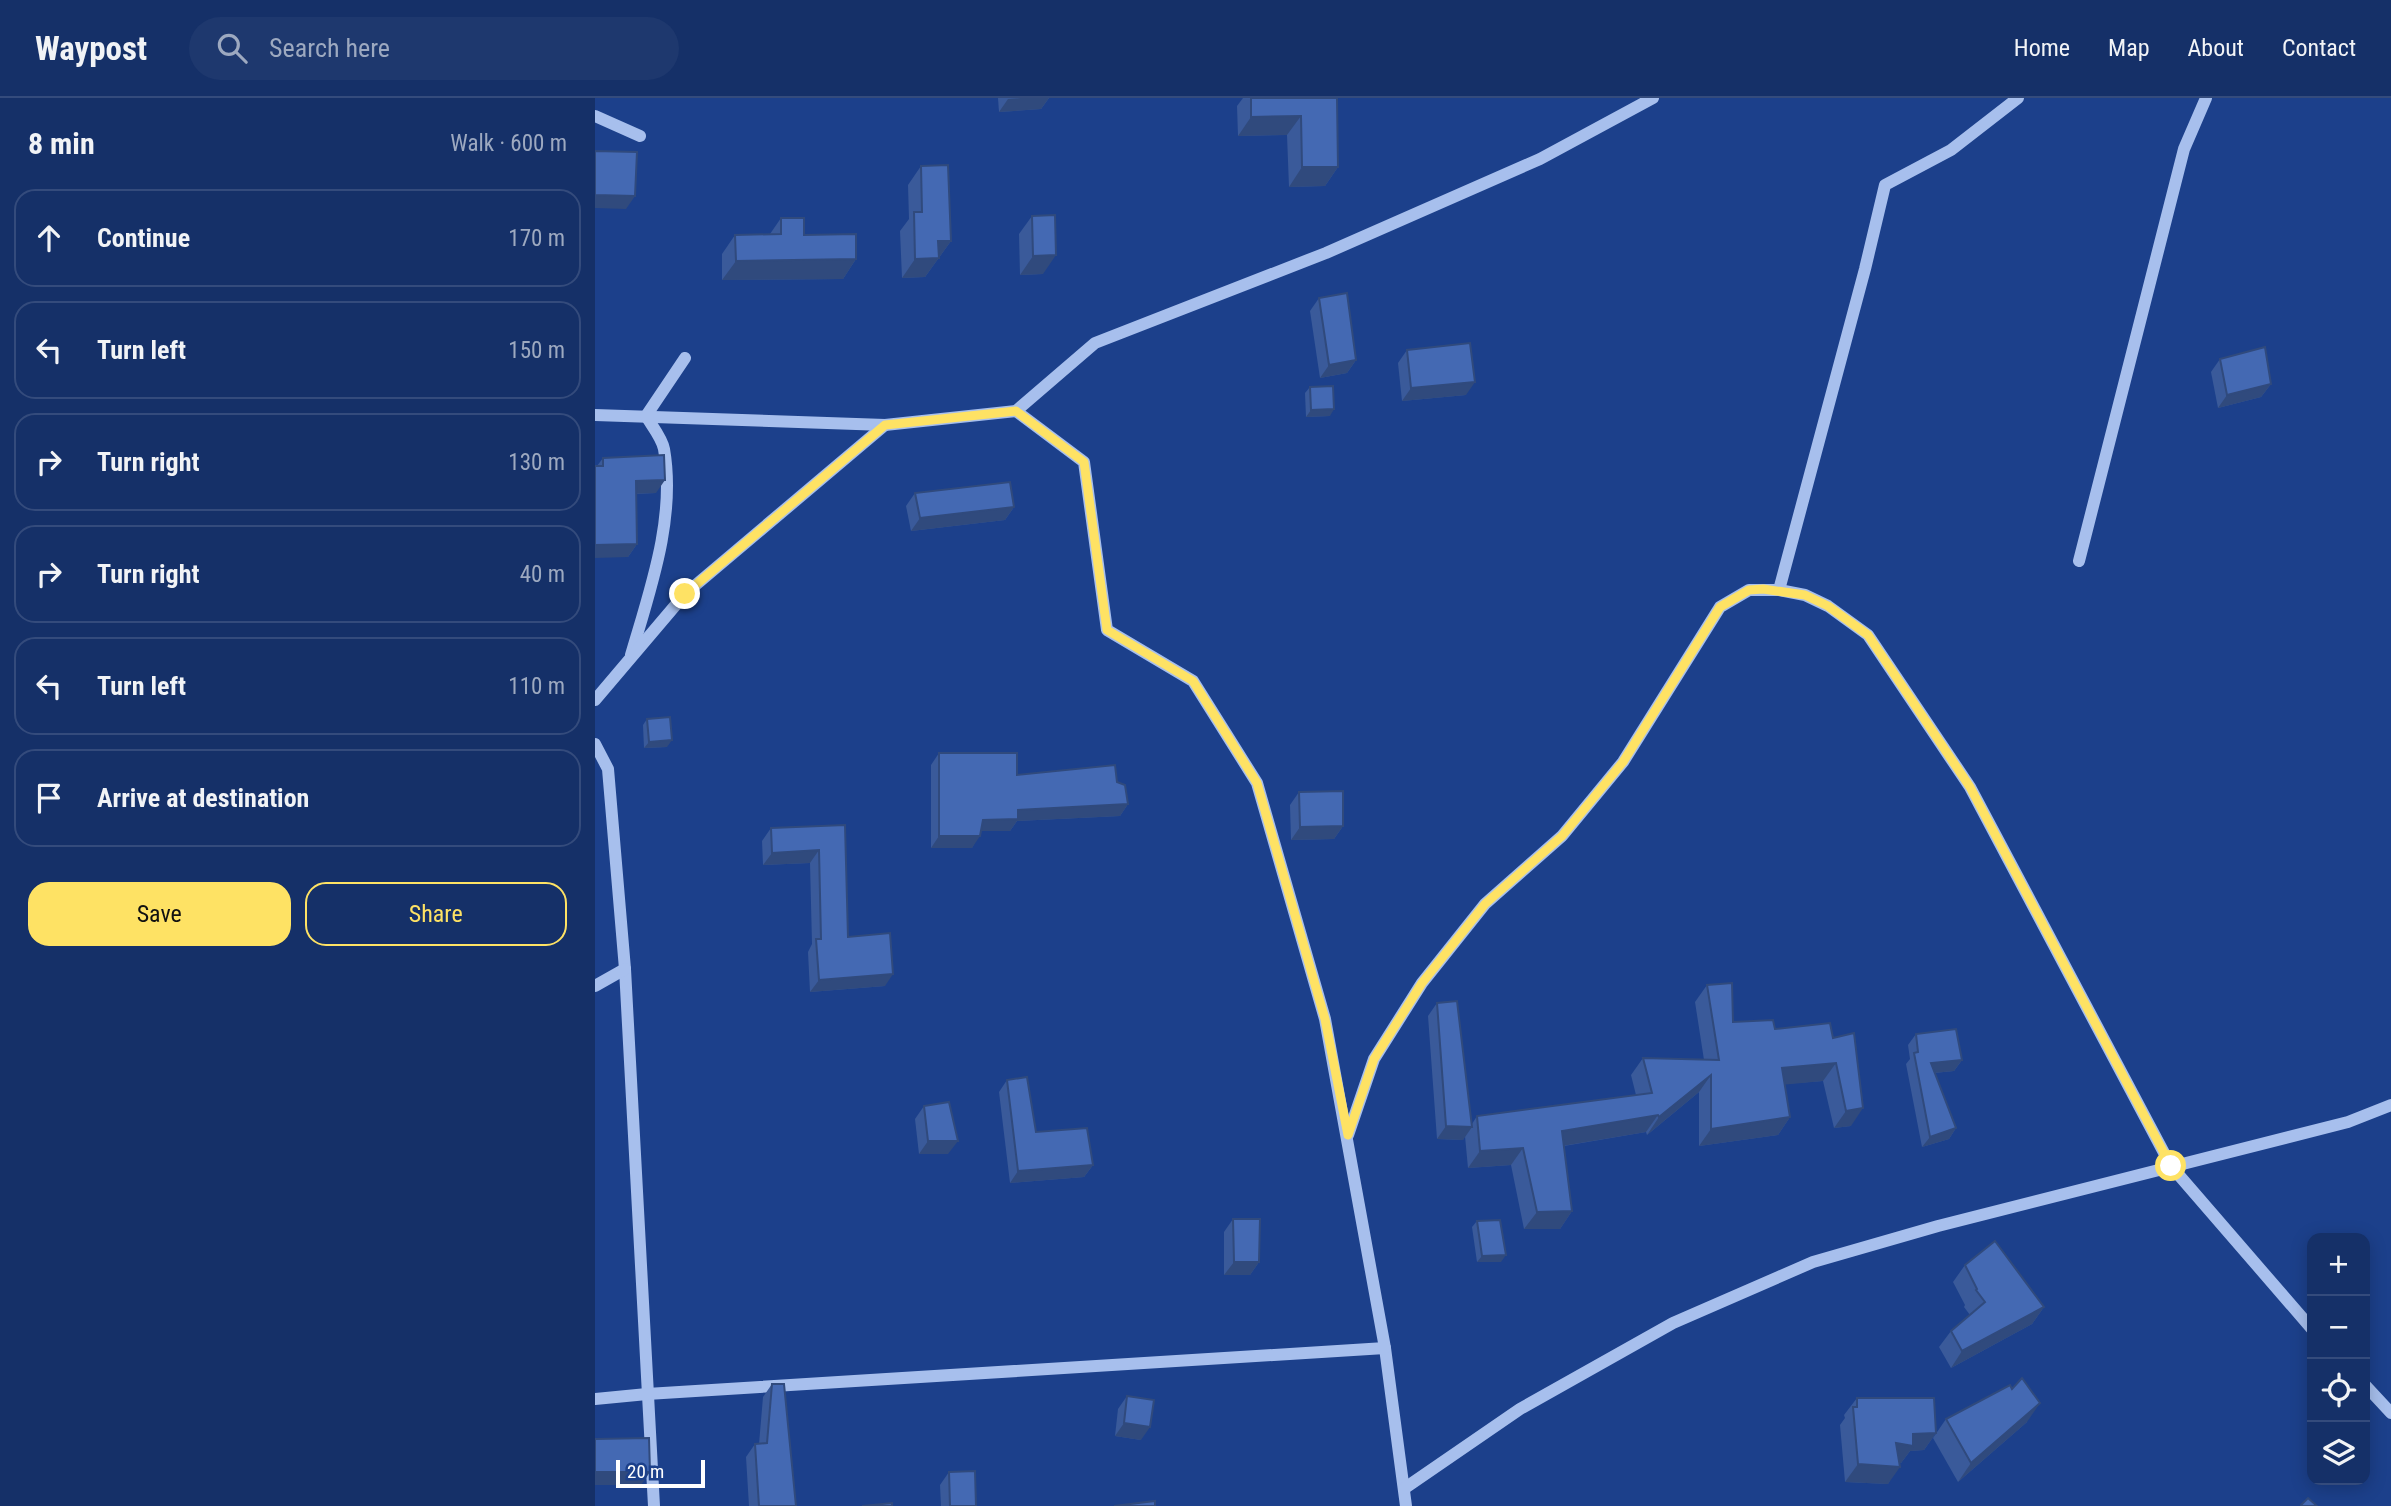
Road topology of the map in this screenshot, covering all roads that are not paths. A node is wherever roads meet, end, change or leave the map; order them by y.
1 (1653, 98) edge
2 (2018, 98) edge
3 (2206, 98) edge
4 (595, 116) edge
5 (640, 136) dead end
6 (685, 358) dead end
7 (1016, 411) junction
8 (595, 415) edge
9 (646, 416) junction
10 (885, 425) junction
11 (2079, 561) dead end
12 (1779, 590) junction
13 (629, 660) junction
14 (595, 700) edge
15 (595, 744) edge
16 (625, 970) junction
17 (595, 986) edge
18 (2391, 1105) edge
19 (1348, 1135) junction
20 (2171, 1166) junction
21 (2307, 1323) edge
22 (1385, 1348) junction
23 (2370, 1390) edge
24 (647, 1394) junction
25 (595, 1399) edge
26 (2391, 1413) edge
27 (1405, 1488) junction
28 (654, 1506) edge
29 (1406, 1506) edge

1 - 7 street
2 - 12 street
3 - 11 street
4 - 5 street
6 - 9 street
7 - 10 street
7 - 19 street
8 - 9 street
9 - 10 street
9 - 13 street
10 - 13 street
12 - 19 street
12 - 20 street
13 - 14 street
15 - 16 street
16 - 17 street
16 - 24 street
18 - 20 street
19 - 22 street
20 - 21 street
20 - 27 street
22 - 24 street
22 - 27 street
23 - 26 street
24 - 25 street
24 - 28 street
27 - 29 street

